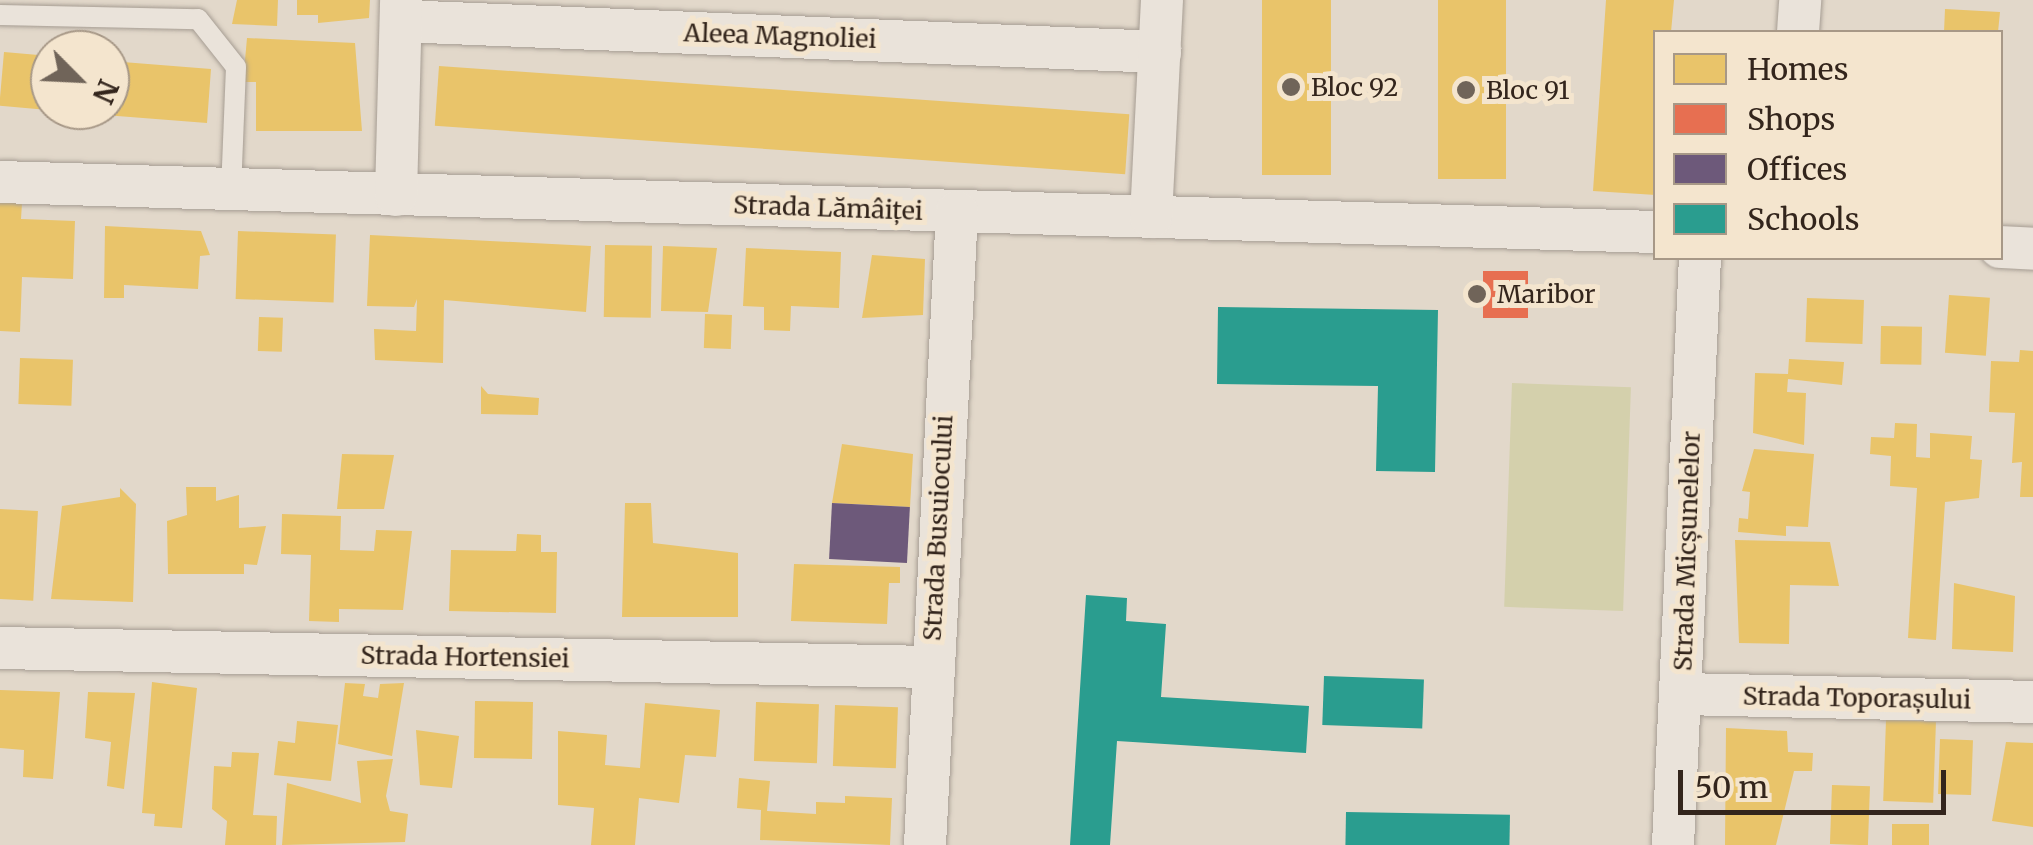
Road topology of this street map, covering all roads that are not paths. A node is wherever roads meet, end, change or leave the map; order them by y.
1 (1162, 0) edge
2 (1800, 0) edge
3 (401, 10) edge
4 (0, 14) edge
5 (1798, 30) edge
6 (1160, 52) junction
7 (0, 182) edge
8 (230, 190) junction
9 (396, 196) junction
10 (957, 212) junction
11 (1150, 217) junction
12 (1653, 232) edge
13 (2003, 247) edge
14 (2033, 248) edge
15 (1700, 260) edge
16 (0, 648) edge
17 (930, 666) junction
18 (1682, 694) junction
19 (2033, 702) edge
20 (925, 845) edge
21 (1673, 845) edge

1 - 6 street
2 - 5 street
3 - 6 street, Aleea Magnoliei
3 - 9 street, Aleea Magnoliei
4 - 8 lane
6 - 11 street
7 - 8 street, Strada Lămâiței
8 - 9 street, Strada Lămâiței
9 - 10 street, Strada Lămâiței
10 - 11 street, Strada Lămâiței
10 - 17 street, Strada Busuiocului
11 - 12 street, Strada Lămâiței
13 - 14 street
15 - 18 street, Strada Micșunelelor
16 - 17 street, Strada Hortensiei
17 - 20 street, Strada Busuiocului
18 - 19 street, Strada Toporașului
18 - 21 street, Strada Micșunelelor

